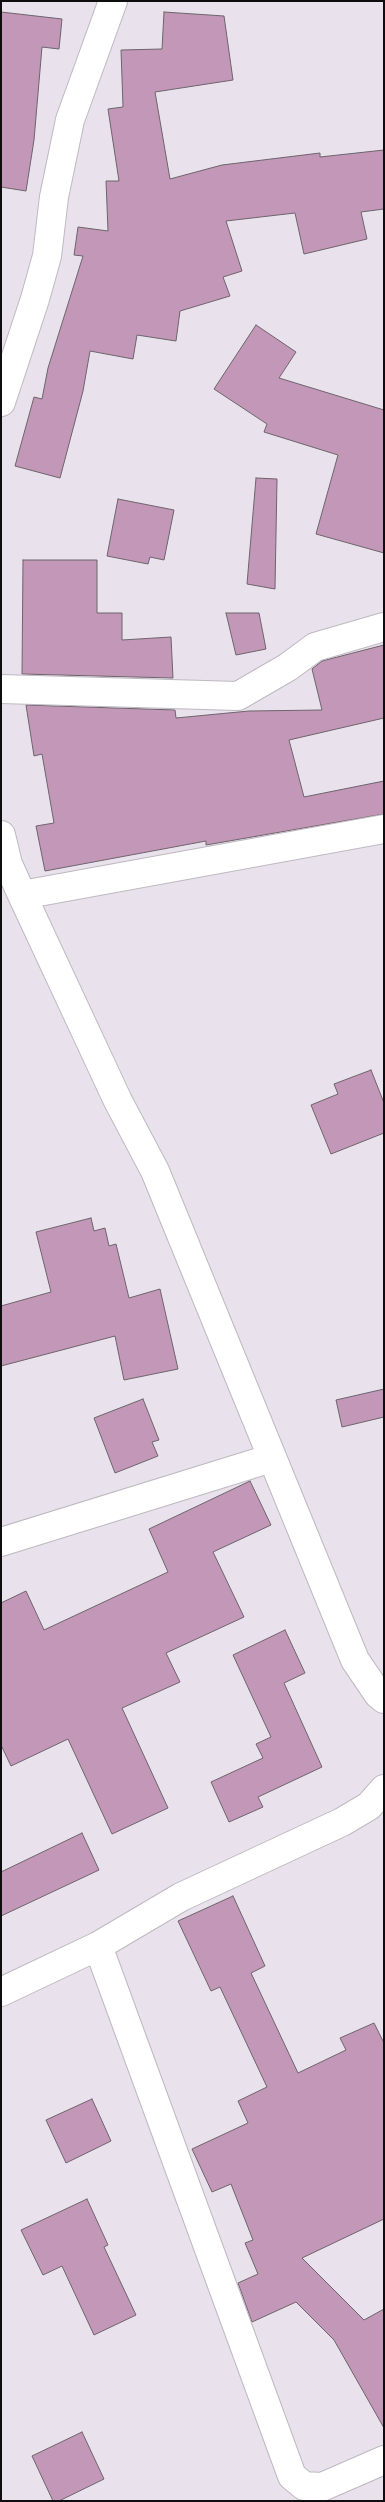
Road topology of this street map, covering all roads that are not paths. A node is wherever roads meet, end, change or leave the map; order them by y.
1 (113, 1) edge
2 (10, 346) edge
3 (1, 402) edge
4 (384, 627) edge
5 (1, 689) edge
6 (384, 829) edge
7 (1, 835) edge
8 (5, 865) edge
9 (22, 895) junction
10 (272, 1458) junction
11 (1, 1542) edge
12 (384, 1699) edge
13 (384, 1789) edge
14 (98, 1946) junction
15 (1, 1992) edge
16 (384, 2460) edge
17 (295, 2494) edge

1 - 2 street
2 - 3 street
4 - 5 street
6 - 9 street
7 - 8 street
8 - 9 street
9 - 10 street
10 - 11 street
10 - 12 street
13 - 14 street
14 - 15 street
14 - 17 street
16 - 17 street

